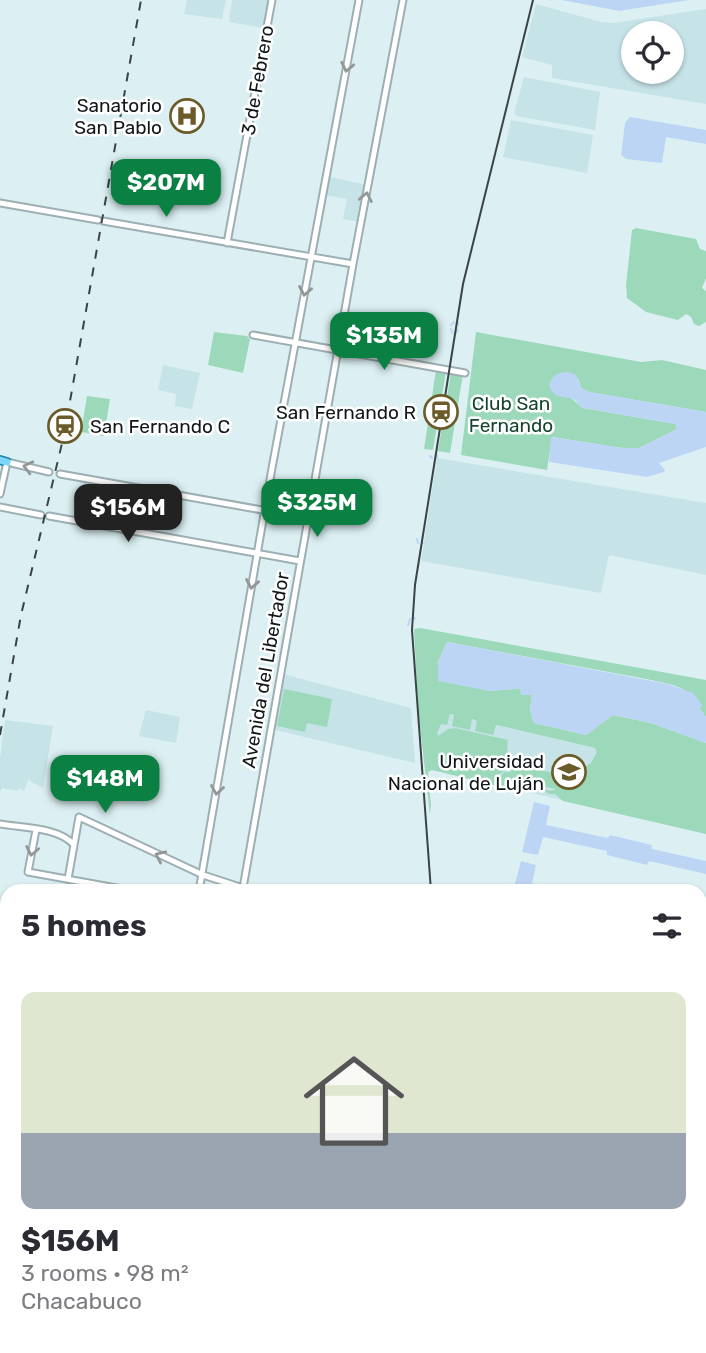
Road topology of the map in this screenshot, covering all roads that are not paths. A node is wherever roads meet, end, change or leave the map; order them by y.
1 (272, 0) edge
2 (359, 0) edge
3 (403, 0) edge
4 (0, 203) edge
5 (227, 243) junction
6 (311, 257) junction
7 (353, 264) junction
8 (253, 335) dead end
9 (296, 343) junction
10 (338, 350) junction
11 (465, 373) dead end
12 (3, 461) edge
13 (49, 472) dead end
14 (60, 474) dead end
15 (0, 494) edge
16 (0, 507) edge
17 (265, 510) junction
18 (41, 515) dead end
19 (49, 516) dead end
20 (307, 518) junction
21 (258, 553) junction
22 (300, 561) junction
23 (0, 824) edge
24 (36, 830) junction
25 (73, 841) junction
26 (202, 875) junction
27 (68, 879) junction
28 (95, 884) edge
29 (201, 884) edge
30 (227, 884) edge
31 (244, 884) edge

1 - 5 street, 3 de Febrero
2 -> 6 street
7 -> 3 street, Avenida del Libertador
4 - 5 street
5 - 6 street
6 - 7 street
6 -> 9 street
7 - 10 street, Avenida del Libertador
8 - 9 street
9 - 10 street
9 - 17 street
10 - 11 street
10 - 20 street, Avenida del Libertador
13 -> 12 street
12 - 15 street
14 - 17 street
16 - 18 street
17 - 20 street
17 - 21 street
19 - 21 street
20 - 22 street, Avenida del Libertador
21 - 22 street
21 -> 26 street
22 - 31 street, Avenida del Libertador
23 - 24 street
24 - 25 street
24 -> 27 street
26 -> 25 street
25 - 27 street
26 - 29 street
26 - 30 street
27 - 28 street

